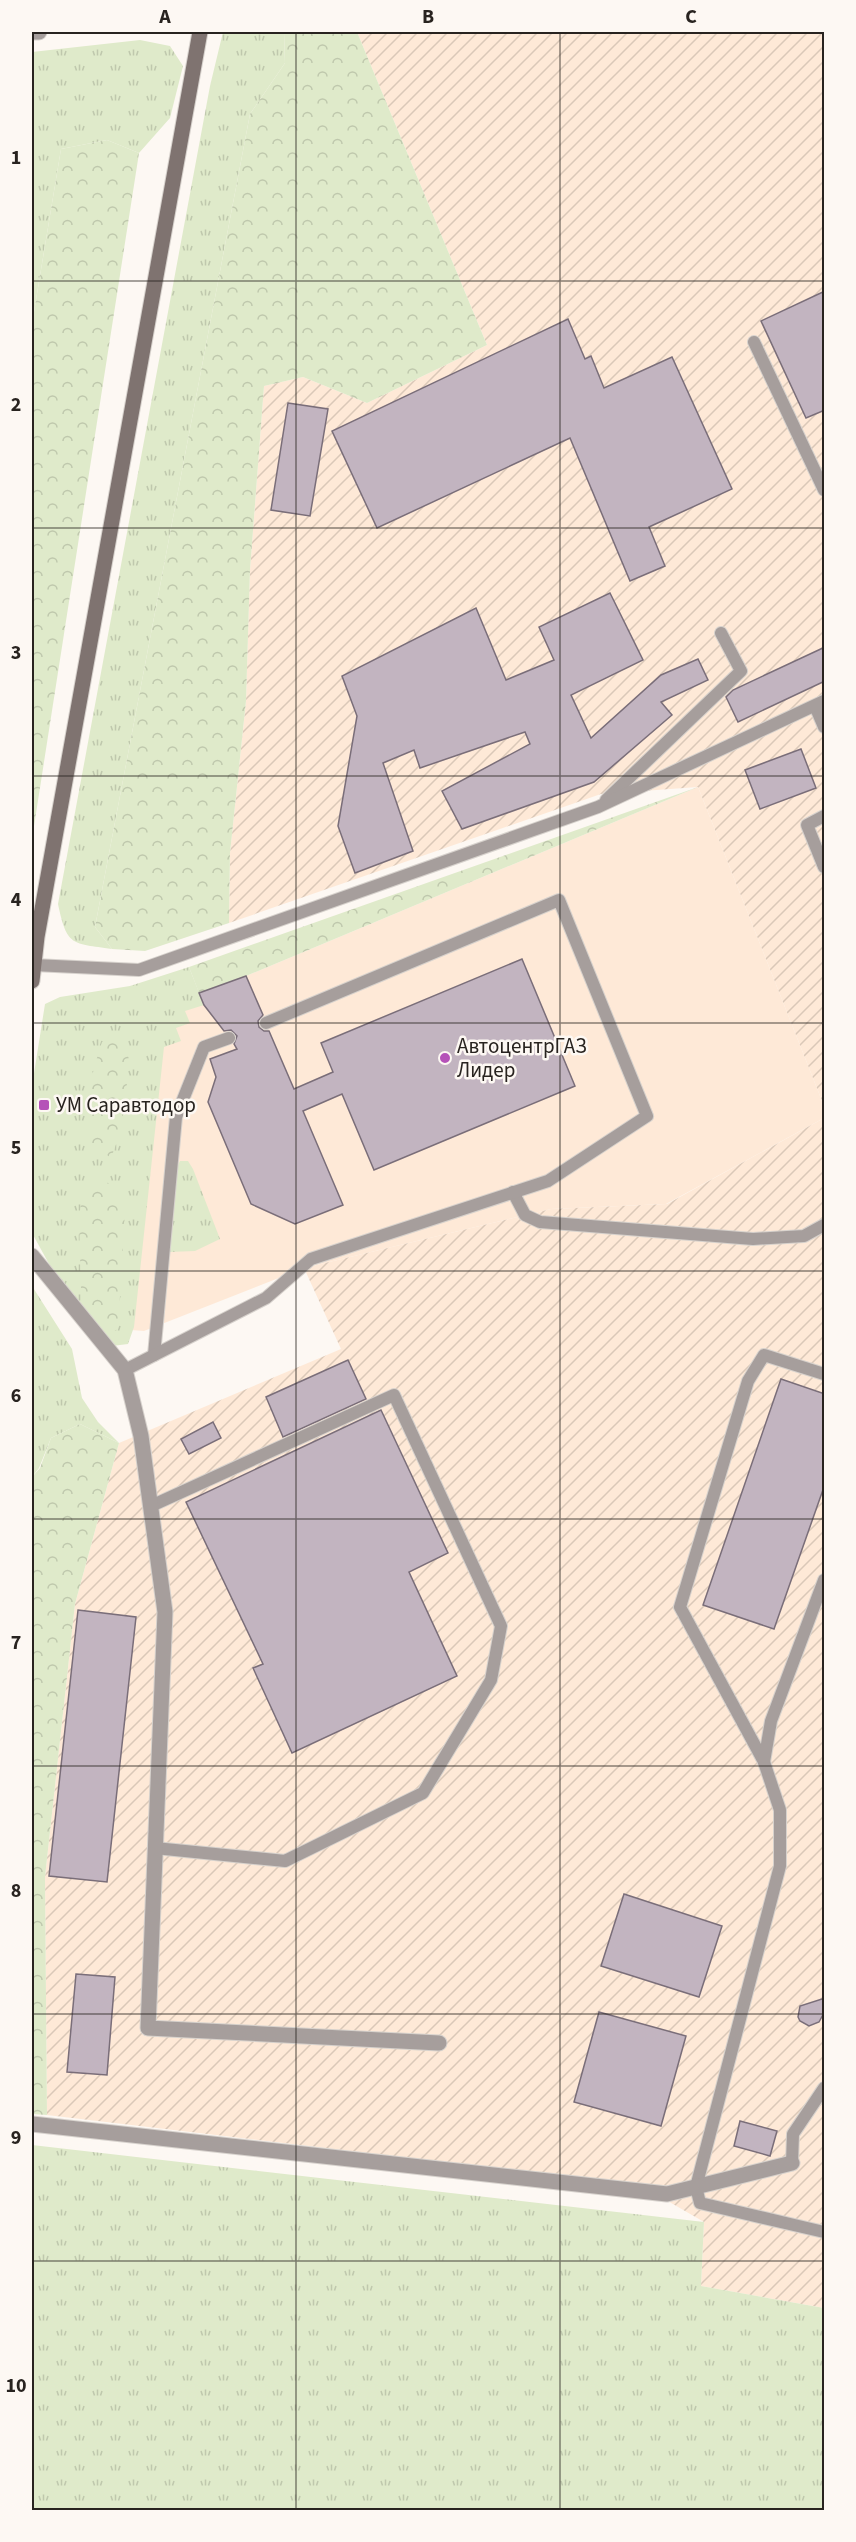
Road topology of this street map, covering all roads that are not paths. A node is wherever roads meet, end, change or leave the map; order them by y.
1 (39, 32) edge
2 (200, 32) edge
3 (32, 33) edge
4 (754, 342) dead end
5 (825, 490) edge
6 (721, 633) dead end
7 (820, 704) edge
8 (825, 727) edge
9 (598, 807) junction
10 (825, 816) edge
11 (825, 867) edge
12 (33, 973) edge
13 (266, 1023) dead end
14 (229, 1038) dead end
15 (513, 1192) junction
16 (825, 1225) edge
17 (32, 1256) edge
18 (154, 1355) junction
19 (125, 1370) junction
20 (825, 1374) edge
21 (151, 1506) junction
22 (824, 1580) edge
23 (764, 1762) junction
24 (155, 1848) junction
25 (439, 2043) dead end
26 (825, 2088) edge
27 (32, 2124) edge
28 (792, 2163) joint
29 (696, 2187) junction
30 (825, 2232) edge

1 - 3 street
2 - 12 main road
4 - 5 lane
6 - 9 lane
7 - 8 lane
7 - 9 lane
9 - 12 lane
10 - 11 lane
13 - 15 lane
14 - 18 lane
15 - 16 lane
15 - 18 lane
17 - 19 street
18 - 19 lane
19 - 21 street
20 - 23 lane
21 - 24 street
21 - 24 lane
22 - 23 lane
23 - 29 lane
24 - 25 street
26 - 28 lane
27 - 29 street
28 - 29 street
29 - 30 lane

